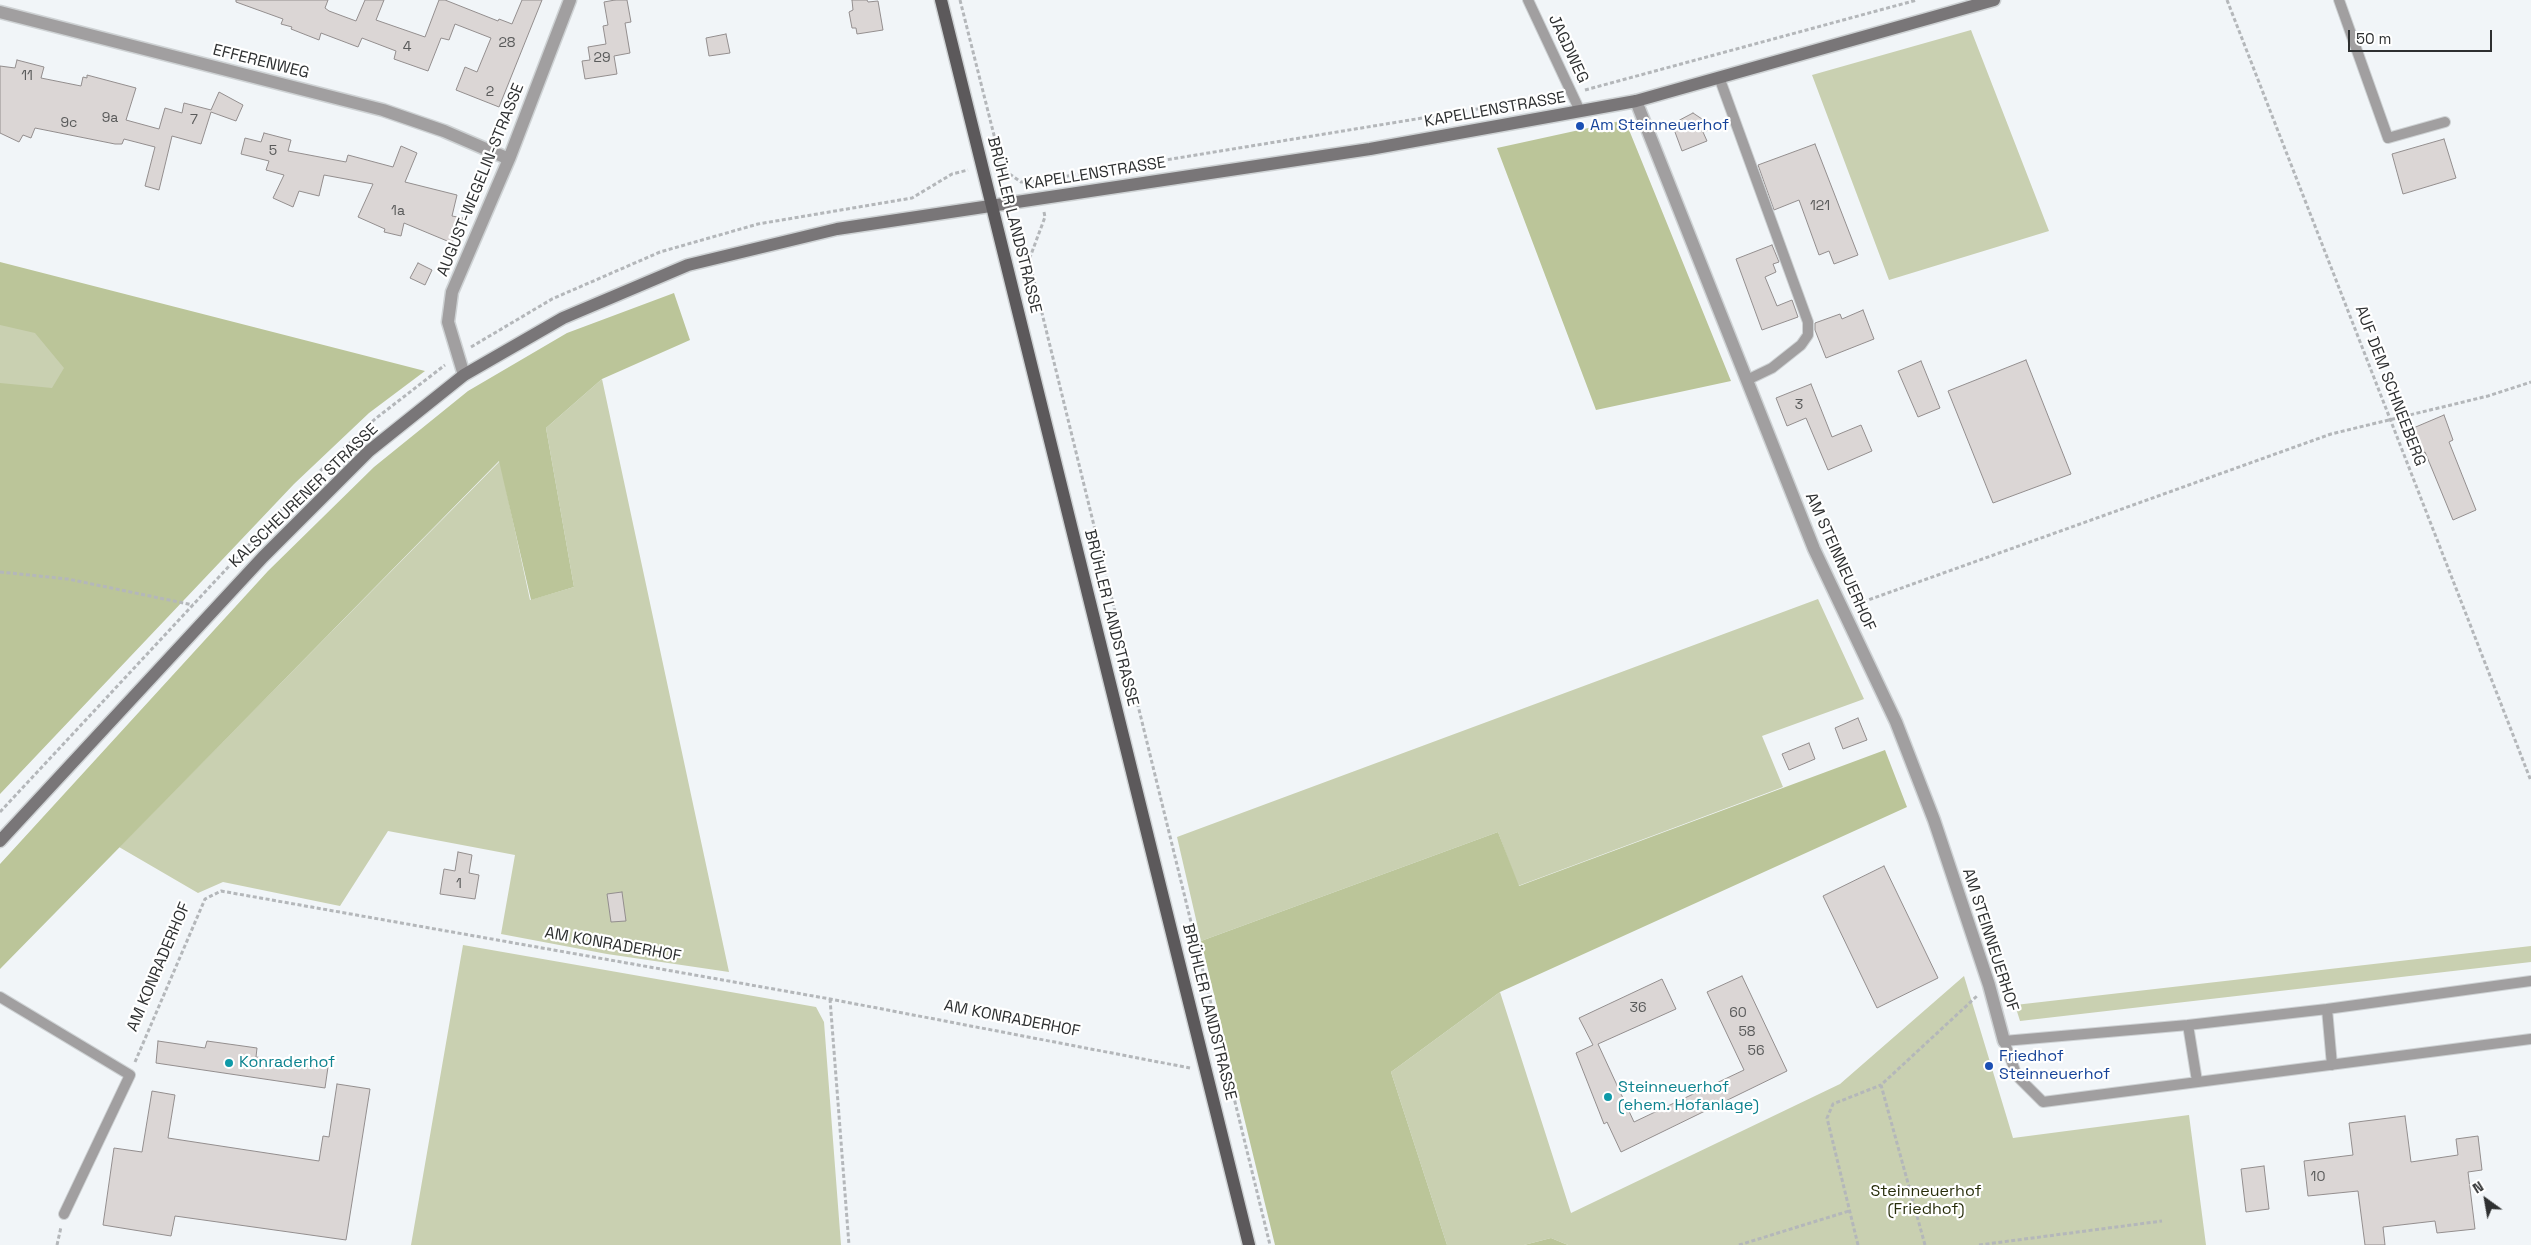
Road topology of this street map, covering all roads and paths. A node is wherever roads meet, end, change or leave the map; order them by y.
1 (570, 0) edge
2 (941, 0) edge
3 (960, 0) edge
4 (1528, 0) edge
5 (1917, 0) edge
6 (1994, 0) edge
7 (2227, 0) edge
8 (2338, 0) edge
9 (0, 12) edge
10 (1719, 77) junction
11 (1571, 93) junction
12 (1636, 100) junction
13 (1580, 111) junction
14 (2445, 122) dead end
15 (509, 159) junction
16 (1001, 163) junction
17 (982, 167) junction
18 (1037, 181) junction
19 (1041, 198) junction
20 (992, 207) junction
21 (456, 356) junction
22 (464, 375) junction
23 (1747, 380) junction
24 (2531, 382) edge
25 (2389, 421) junction
26 (0, 572) edge
27 (193, 605) junction
28 (1842, 610) junction
29 (2531, 781) edge
30 (0, 812) edge
31 (0, 841) edge
32 (2531, 981) edge
33 (1989, 985) junction
34 (0, 997) edge
35 (830, 999) junction
36 (2327, 1009) junction
37 (2188, 1025) junction
38 (2531, 1039) edge
39 (2004, 1041) junction
40 (2332, 1064) junction
41 (1206, 1067) junction
42 (130, 1074) junction
43 (2197, 1081) junction
44 (1881, 1085) junction
45 (1849, 1211) junction
46 (64, 1214) dead end
47 (2162, 1221) dead end
48 (849, 1245) edge
49 (1249, 1245) edge
50 (1270, 1245) edge
51 (1739, 1245) edge
52 (1858, 1245) edge
53 (1925, 1245) edge
54 (1979, 1245) edge

1 - 15 street, AUGUST-WEGELIN-STRASSE
2 - 17 main road, BRÜHLER LANDSTRASSE
3 - 16 path
4 - 11 lane, JAGDWEG
5 - 11 path
6 - 10 main road, KAPELLENSTRASSE
7 - 25 path, AUF DEM SCHNEEBERG
8 - 14 lane
9 - 15 street, EFFERENWEG
10 - 12 main road, KAPELLENSTRASSE
10 - 23 lane
11 - 13 lane, JAGDWEG
11 - 18 path
12 - 13 main road, KAPELLENSTRASSE
12 - 23 street, AM STEINNEUERHOF
13 - 19 main road, KAPELLENSTRASSE
15 - 21 street, AUGUST-WEGELIN-STRASSE
16 - 17 path
16 - 18 path
17 - 20 main road, BRÜHLER LANDSTRASSE
17 - 21 path
18 - 19 path
19 - 20 main road, KAPELLENSTRASSE
19 - 50 path
20 - 22 main road, KALSCHEURENER STRASSE
20 - 41 main road, BRÜHLER LANDSTRASSE
21 - 22 street, AUGUST-WEGELIN-STRASSE
21 - 27 path
22 - 31 main road, KALSCHEURENER STRASSE
23 - 28 street, AM STEINNEUERHOF
24 - 25 path
25 - 28 path
25 - 29 path, AUF DEM SCHNEEBERG
26 - 27 path
27 - 30 path
28 - 33 street, AM STEINNEUERHOF
32 - 36 lane
33 - 39 street, AM STEINNEUERHOF
33 - 44 path
34 - 42 lane
35 - 41 path, AM KONRADERHOF
35 - 42 path, AM KONRADERHOF
35 - 48 path
36 - 37 lane
36 - 40 lane
37 - 39 lane
37 - 43 lane
38 - 40 lane
39 - 43 lane
40 - 43 lane
41 - 49 main road, BRÜHLER LANDSTRASSE
42 - 46 lane
44 - 45 path
44 - 53 path
45 - 51 path
45 - 52 path
47 - 54 path

